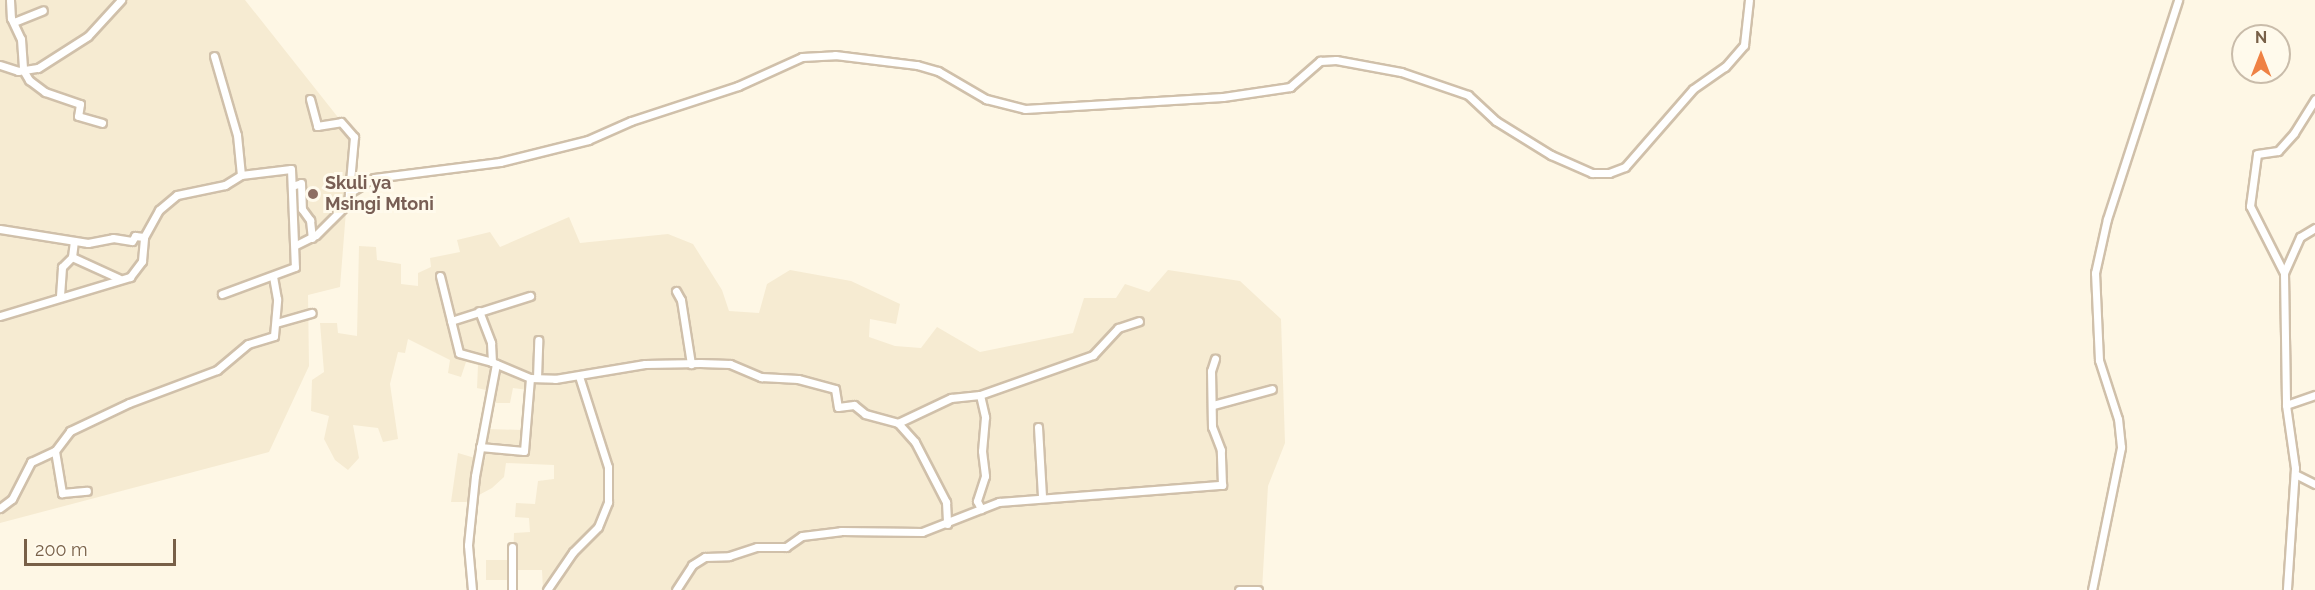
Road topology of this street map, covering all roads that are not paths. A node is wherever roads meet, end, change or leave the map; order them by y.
1 (10, 0) edge
2 (121, 0) edge
3 (1749, 0) edge
4 (2178, 0) edge
5 (43, 10) dead end
6 (14, 22) junction
7 (214, 56) dead end
8 (0, 65) edge
9 (23, 70) junction
10 (310, 99) dead end
11 (2315, 99) edge
12 (102, 123) dead end
13 (241, 175) junction
14 (292, 186) junction
15 (350, 193) junction
16 (2315, 228) edge
17 (0, 229) edge
18 (144, 237) junction
19 (312, 238) junction
20 (74, 241) junction
21 (296, 245) junction
22 (72, 257) junction
23 (2284, 273) junction
24 (273, 276) junction
25 (440, 276) dead end
26 (118, 278) junction
27 (676, 291) dead end
28 (222, 294) dead end
29 (60, 296) junction
30 (530, 296) dead end
31 (479, 311) junction
32 (312, 313) dead end
33 (0, 316) edge
34 (451, 321) junction
35 (1140, 321) dead end
36 (276, 323) junction
37 (538, 340) dead end
38 (1215, 359) dead end
39 (494, 363) junction
40 (691, 364) junction
41 (579, 376) junction
42 (533, 378) junction
43 (1272, 389) dead end
44 (980, 395) junction
45 (2315, 395) edge
46 (1213, 405) junction
47 (2286, 405) junction
48 (898, 423) junction
49 (1038, 427) dead end
50 (480, 447) junction
51 (55, 451) junction
52 (2295, 474) junction
53 (2315, 484) edge
54 (87, 491) dead end
55 (1042, 497) junction
56 (0, 508) edge
57 (981, 509) junction
58 (947, 524) junction
59 (512, 547) dead end
60 (471, 590) edge
61 (512, 590) edge
62 (547, 590) edge
63 (676, 590) edge
64 (1239, 590) edge
65 (1258, 590) edge
66 (2092, 590) edge
67 (2287, 590) edge

1 - 6 street
2 - 9 street
3 - 15 street
4 - 66 street
5 - 6 street
6 - 9 street
7 - 13 street
8 - 9 street
9 - 12 street
10 - 15 street
11 - 23 street
13 - 14 street
13 - 18 street
14 - 19 street
14 - 21 street
15 - 19 street
16 - 23 street
17 - 20 street
18 - 20 street
18 - 26 street
19 - 21 street
20 - 22 street
21 - 24 street
22 - 26 street
22 - 29 street
23 - 47 street
24 - 28 street
24 - 36 street
25 - 34 street
26 - 29 street
27 - 40 street
29 - 33 street
30 - 31 street
31 - 34 street
31 - 39 street
32 - 36 street
34 - 39 street
35 - 44 street
36 - 51 street
37 - 42 street
38 - 46 street
39 - 42 street
39 - 50 street
40 - 41 street
40 - 48 street
41 - 42 street
41 - 62 street
42 - 50 street
43 - 46 street
44 - 48 street
44 - 57 street
45 - 47 street
46 - 55 street
47 - 52 street
48 - 58 street
49 - 55 street
50 - 60 street
51 - 54 street
51 - 56 street
52 - 53 street
52 - 67 street
55 - 57 street
57 - 58 street
58 - 63 street
59 - 61 street
64 - 65 street

